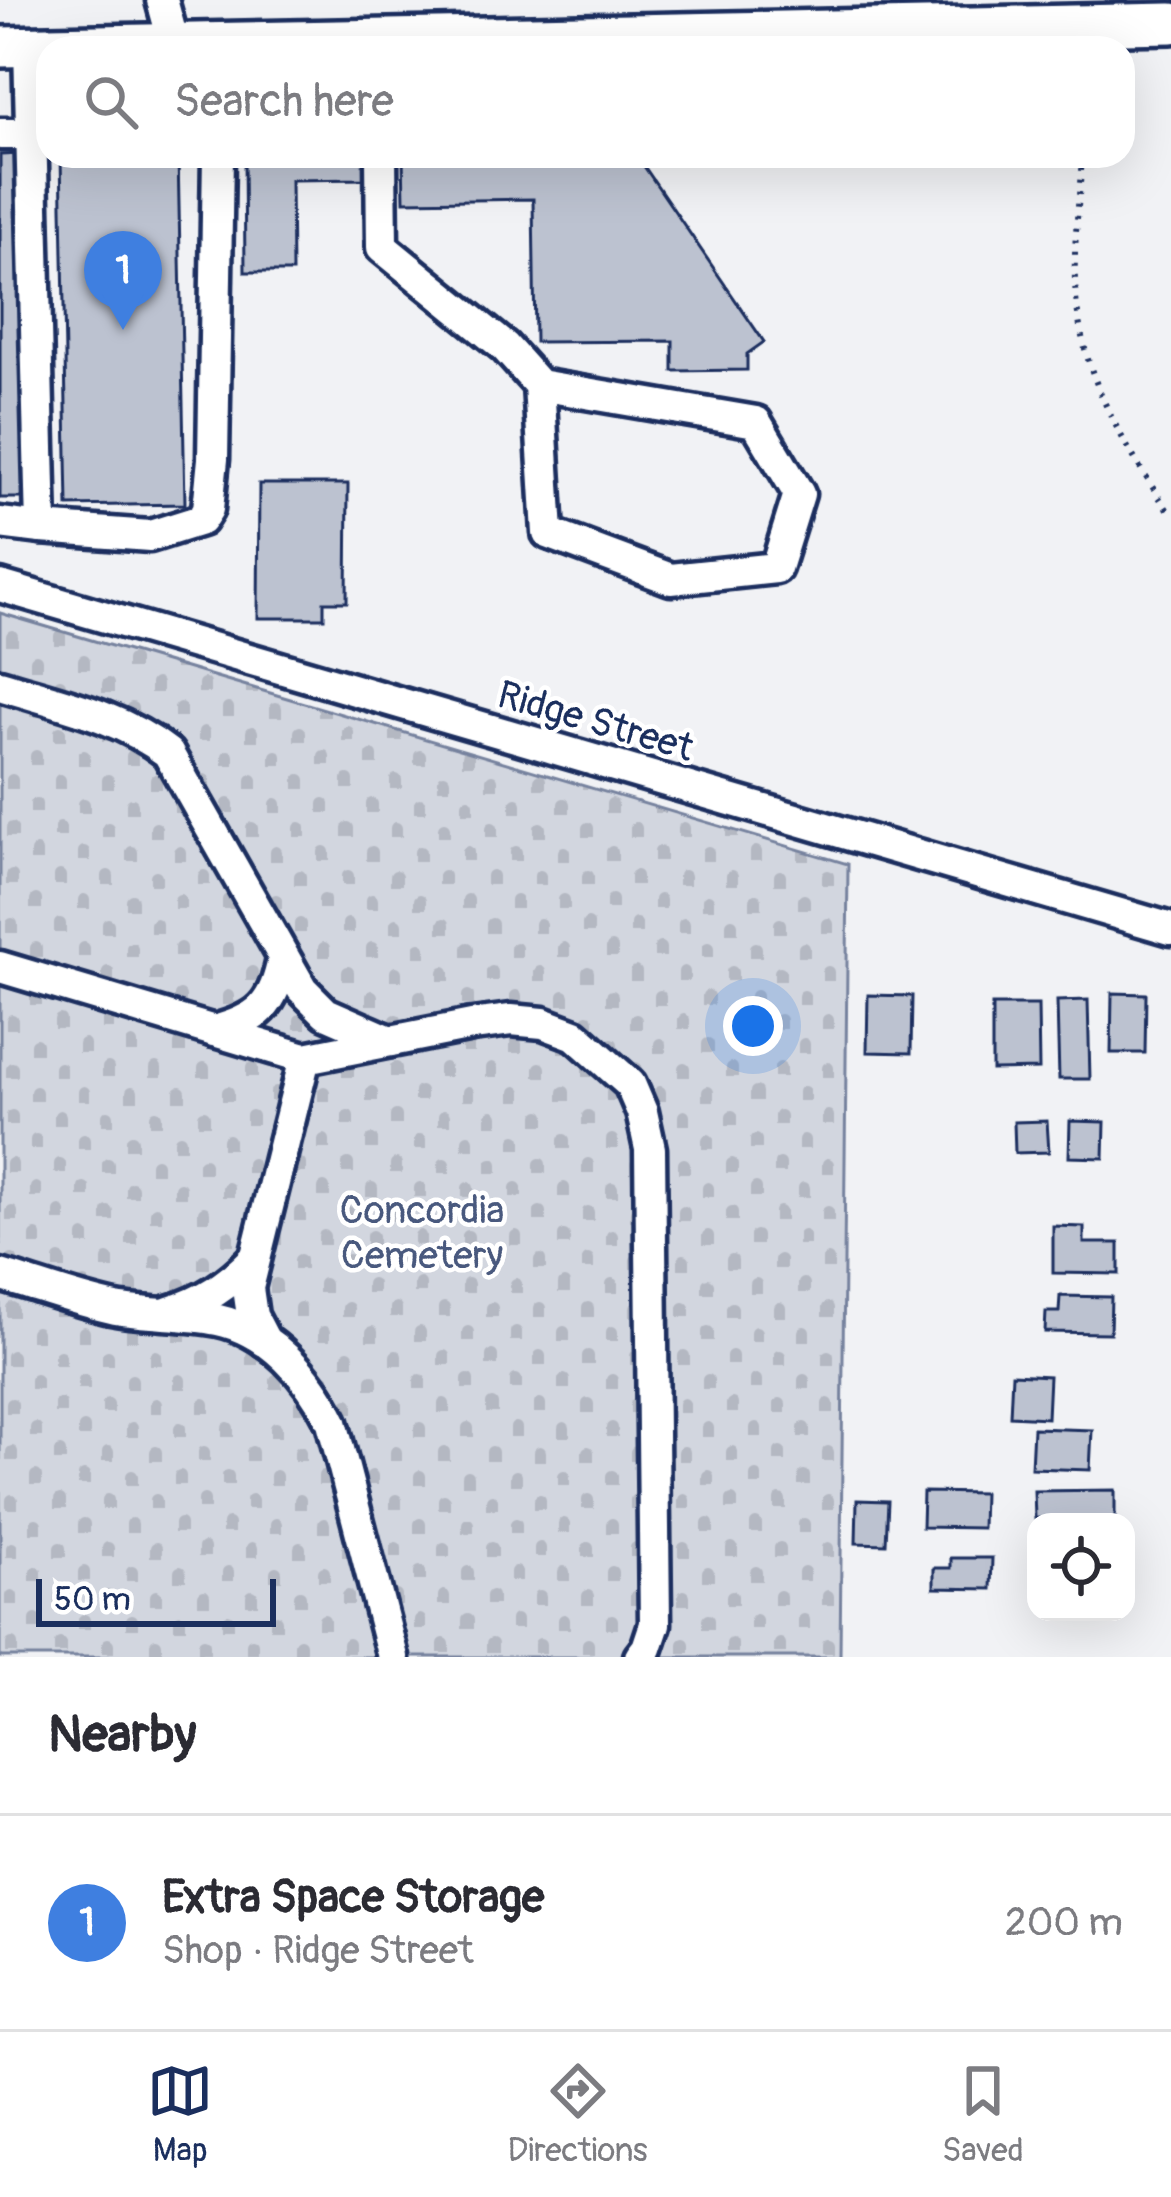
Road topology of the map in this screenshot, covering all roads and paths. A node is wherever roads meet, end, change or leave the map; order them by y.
1 (162, 0) edge
2 (1171, 23) edge
3 (172, 36) edge
4 (681, 36) edge
5 (15, 46) edge
6 (36, 89) edge
7 (36, 100) edge
8 (15, 134) edge
9 (218, 168) edge
10 (381, 168) edge
11 (1081, 168) edge
12 (539, 385) junction
13 (1171, 515) edge
14 (0, 523) edge
15 (41, 528) junction
16 (0, 586) edge
17 (0, 685) edge
18 (1171, 928) edge
19 (283, 958) junction
20 (0, 967) edge
21 (214, 1031) junction
22 (391, 1041) junction
23 (305, 1058) junction
24 (254, 1259) junction
25 (0, 1275) edge
26 (158, 1315) junction
27 (265, 1341) junction
28 (393, 1657) edge
29 (640, 1657) edge

1 - 3 street
2 - 4 main road
5 - 6 street
7 - 8 street
8 - 15 street
9 - 15 street
10 - 12 street
11 - 13 path
12 - 12 street
14 - 15 street
16 - 18 street, Ridge Street
17 - 19 street
19 - 21 street
19 - 22 street
20 - 21 street
21 - 23 street
22 - 23 street
22 - 29 street
23 - 24 street
24 - 26 street
24 - 27 street
25 - 26 street
26 - 27 street
27 - 28 street

